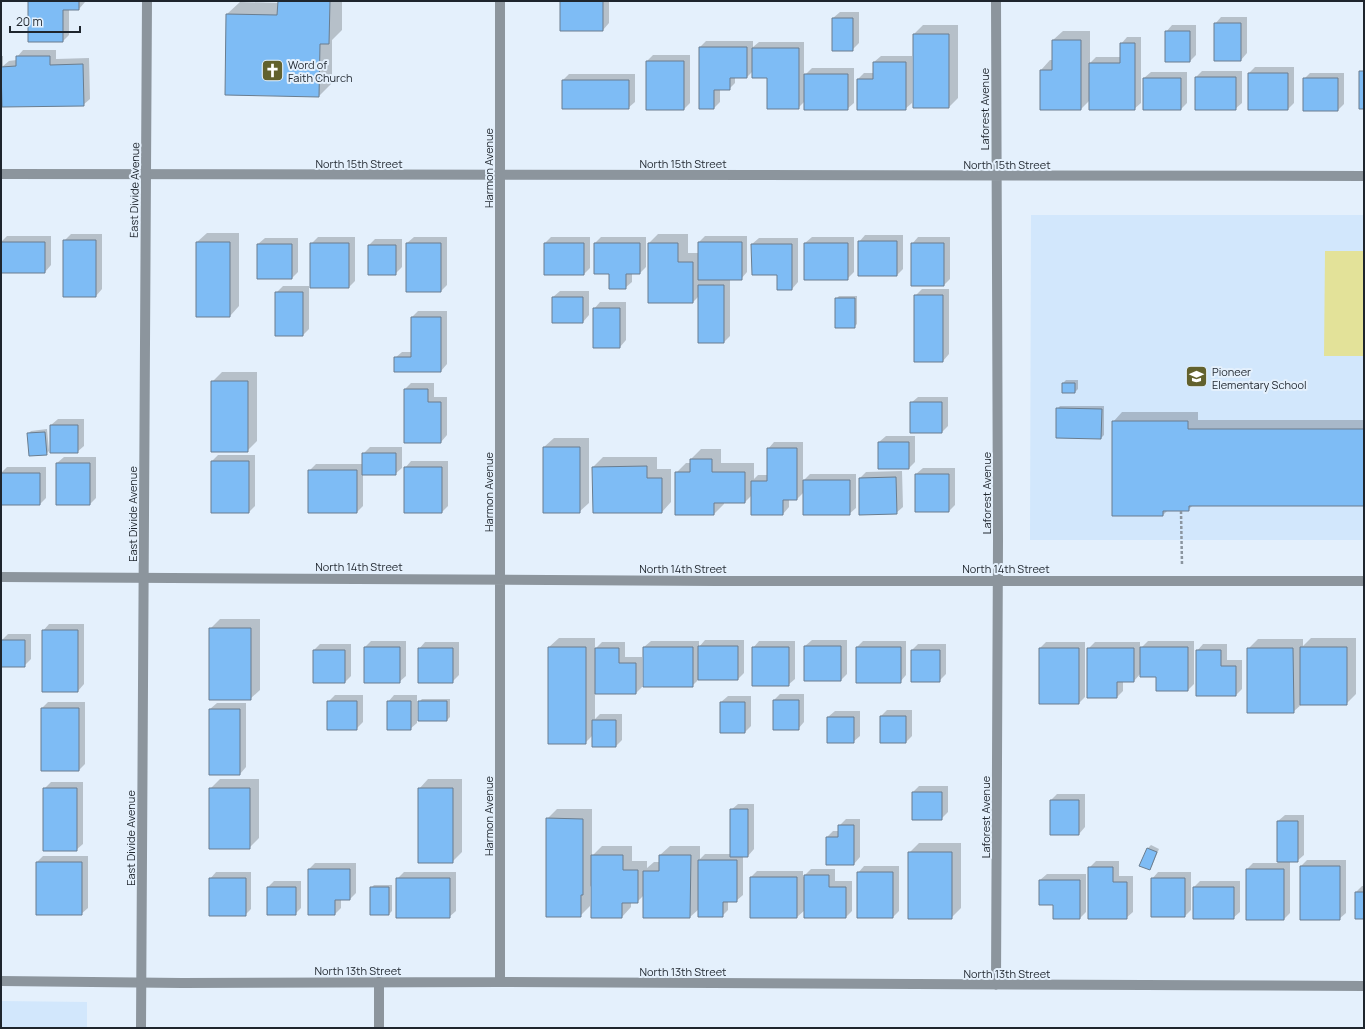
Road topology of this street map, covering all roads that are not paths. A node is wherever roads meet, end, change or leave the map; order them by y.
1 (147, 1) edge
2 (500, 1) edge
3 (996, 1) edge
4 (1, 174) edge
5 (146, 174) junction
6 (500, 175) junction
7 (996, 176) junction
8 (1364, 176) edge
9 (1, 577) edge
10 (144, 577) junction
11 (500, 579) junction
12 (998, 580) junction
13 (1364, 581) edge
14 (1, 981) edge
15 (141, 982) junction
16 (379, 982) junction
17 (500, 982) junction
18 (996, 985) junction
19 (1364, 986) edge
20 (141, 1028) edge
21 (379, 1028) edge

1 - 5 street, East Divide Avenue
2 - 6 street, Harmon Avenue
3 - 7 street, Laforest Avenue
4 - 5 street, North 15th Street
5 - 6 street, North 15th Street
5 - 10 street, East Divide Avenue
6 - 7 street, North 15th Street
6 - 11 street, Harmon Avenue
7 - 8 street, North 15th Street
7 - 12 street, Laforest Avenue
9 - 10 street, North 14th Street
10 - 11 street, North 14th Street
10 - 15 street, East Divide Avenue
11 - 12 street, North 14th Street
11 - 17 street, Harmon Avenue
12 - 13 street, North 14th Street
12 - 18 street, Laforest Avenue
14 - 15 street, North 13th Street
15 - 16 street, North 13th Street
15 - 20 street, East Divide Avenue
16 - 17 street, North 13th Street
16 - 21 street
17 - 18 street, North 13th Street
18 - 19 street, North 13th Street

